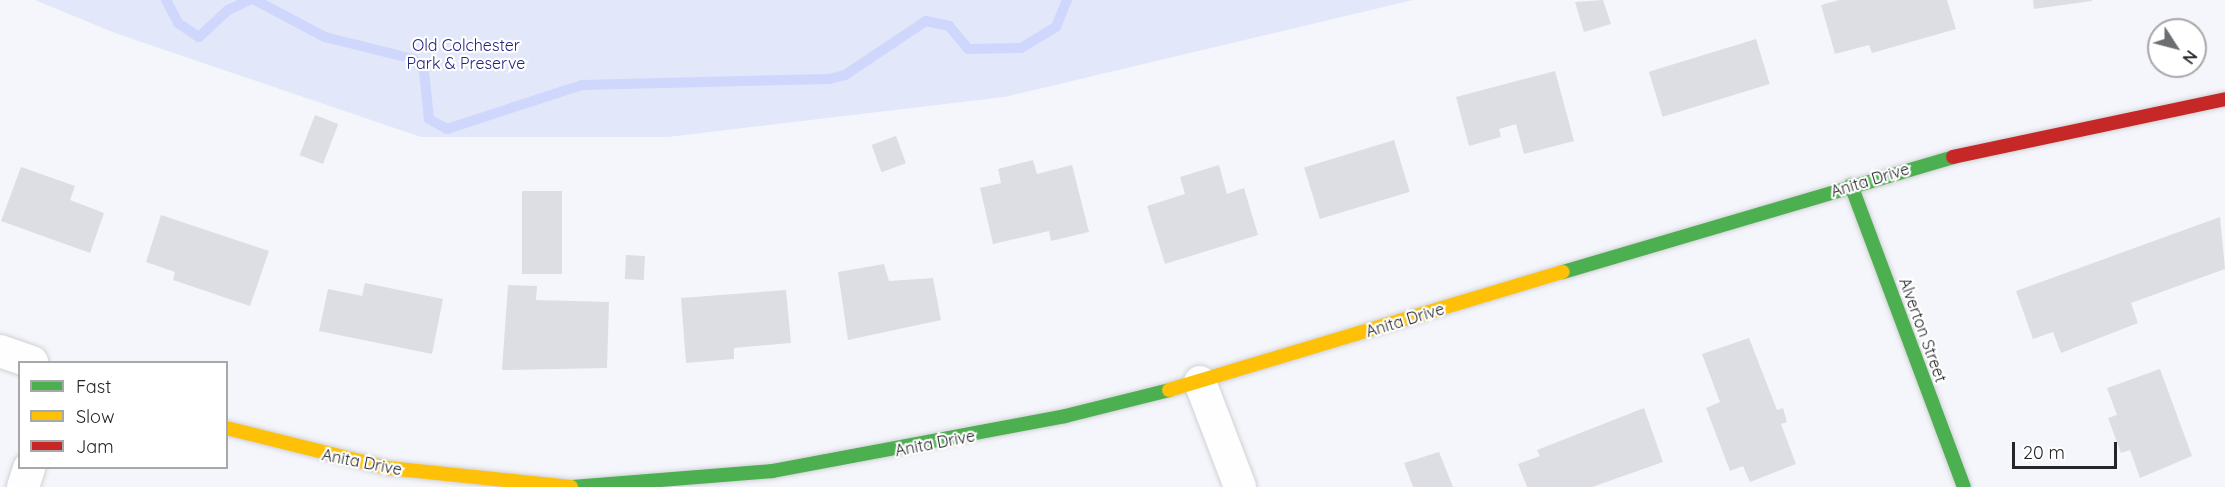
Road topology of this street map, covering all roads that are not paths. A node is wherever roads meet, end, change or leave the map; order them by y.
1 (2225, 99) edge
2 (1851, 185) junction
3 (0, 351) edge
4 (27, 361) edge
5 (1200, 382) junction
6 (228, 428) edge
7 (29, 469) edge
8 (632, 486) edge
9 (23, 487) edge
10 (572, 487) edge
11 (1240, 487) edge
12 (1964, 487) edge

1 - 2 street, Anita Drive
2 - 5 street, Anita Drive
2 - 12 street, Alverton Street
3 - 4 street
5 - 8 street, Anita Drive
5 - 11 street
6 - 10 street, Anita Drive
7 - 9 street
8 - 10 street, Anita Drive

